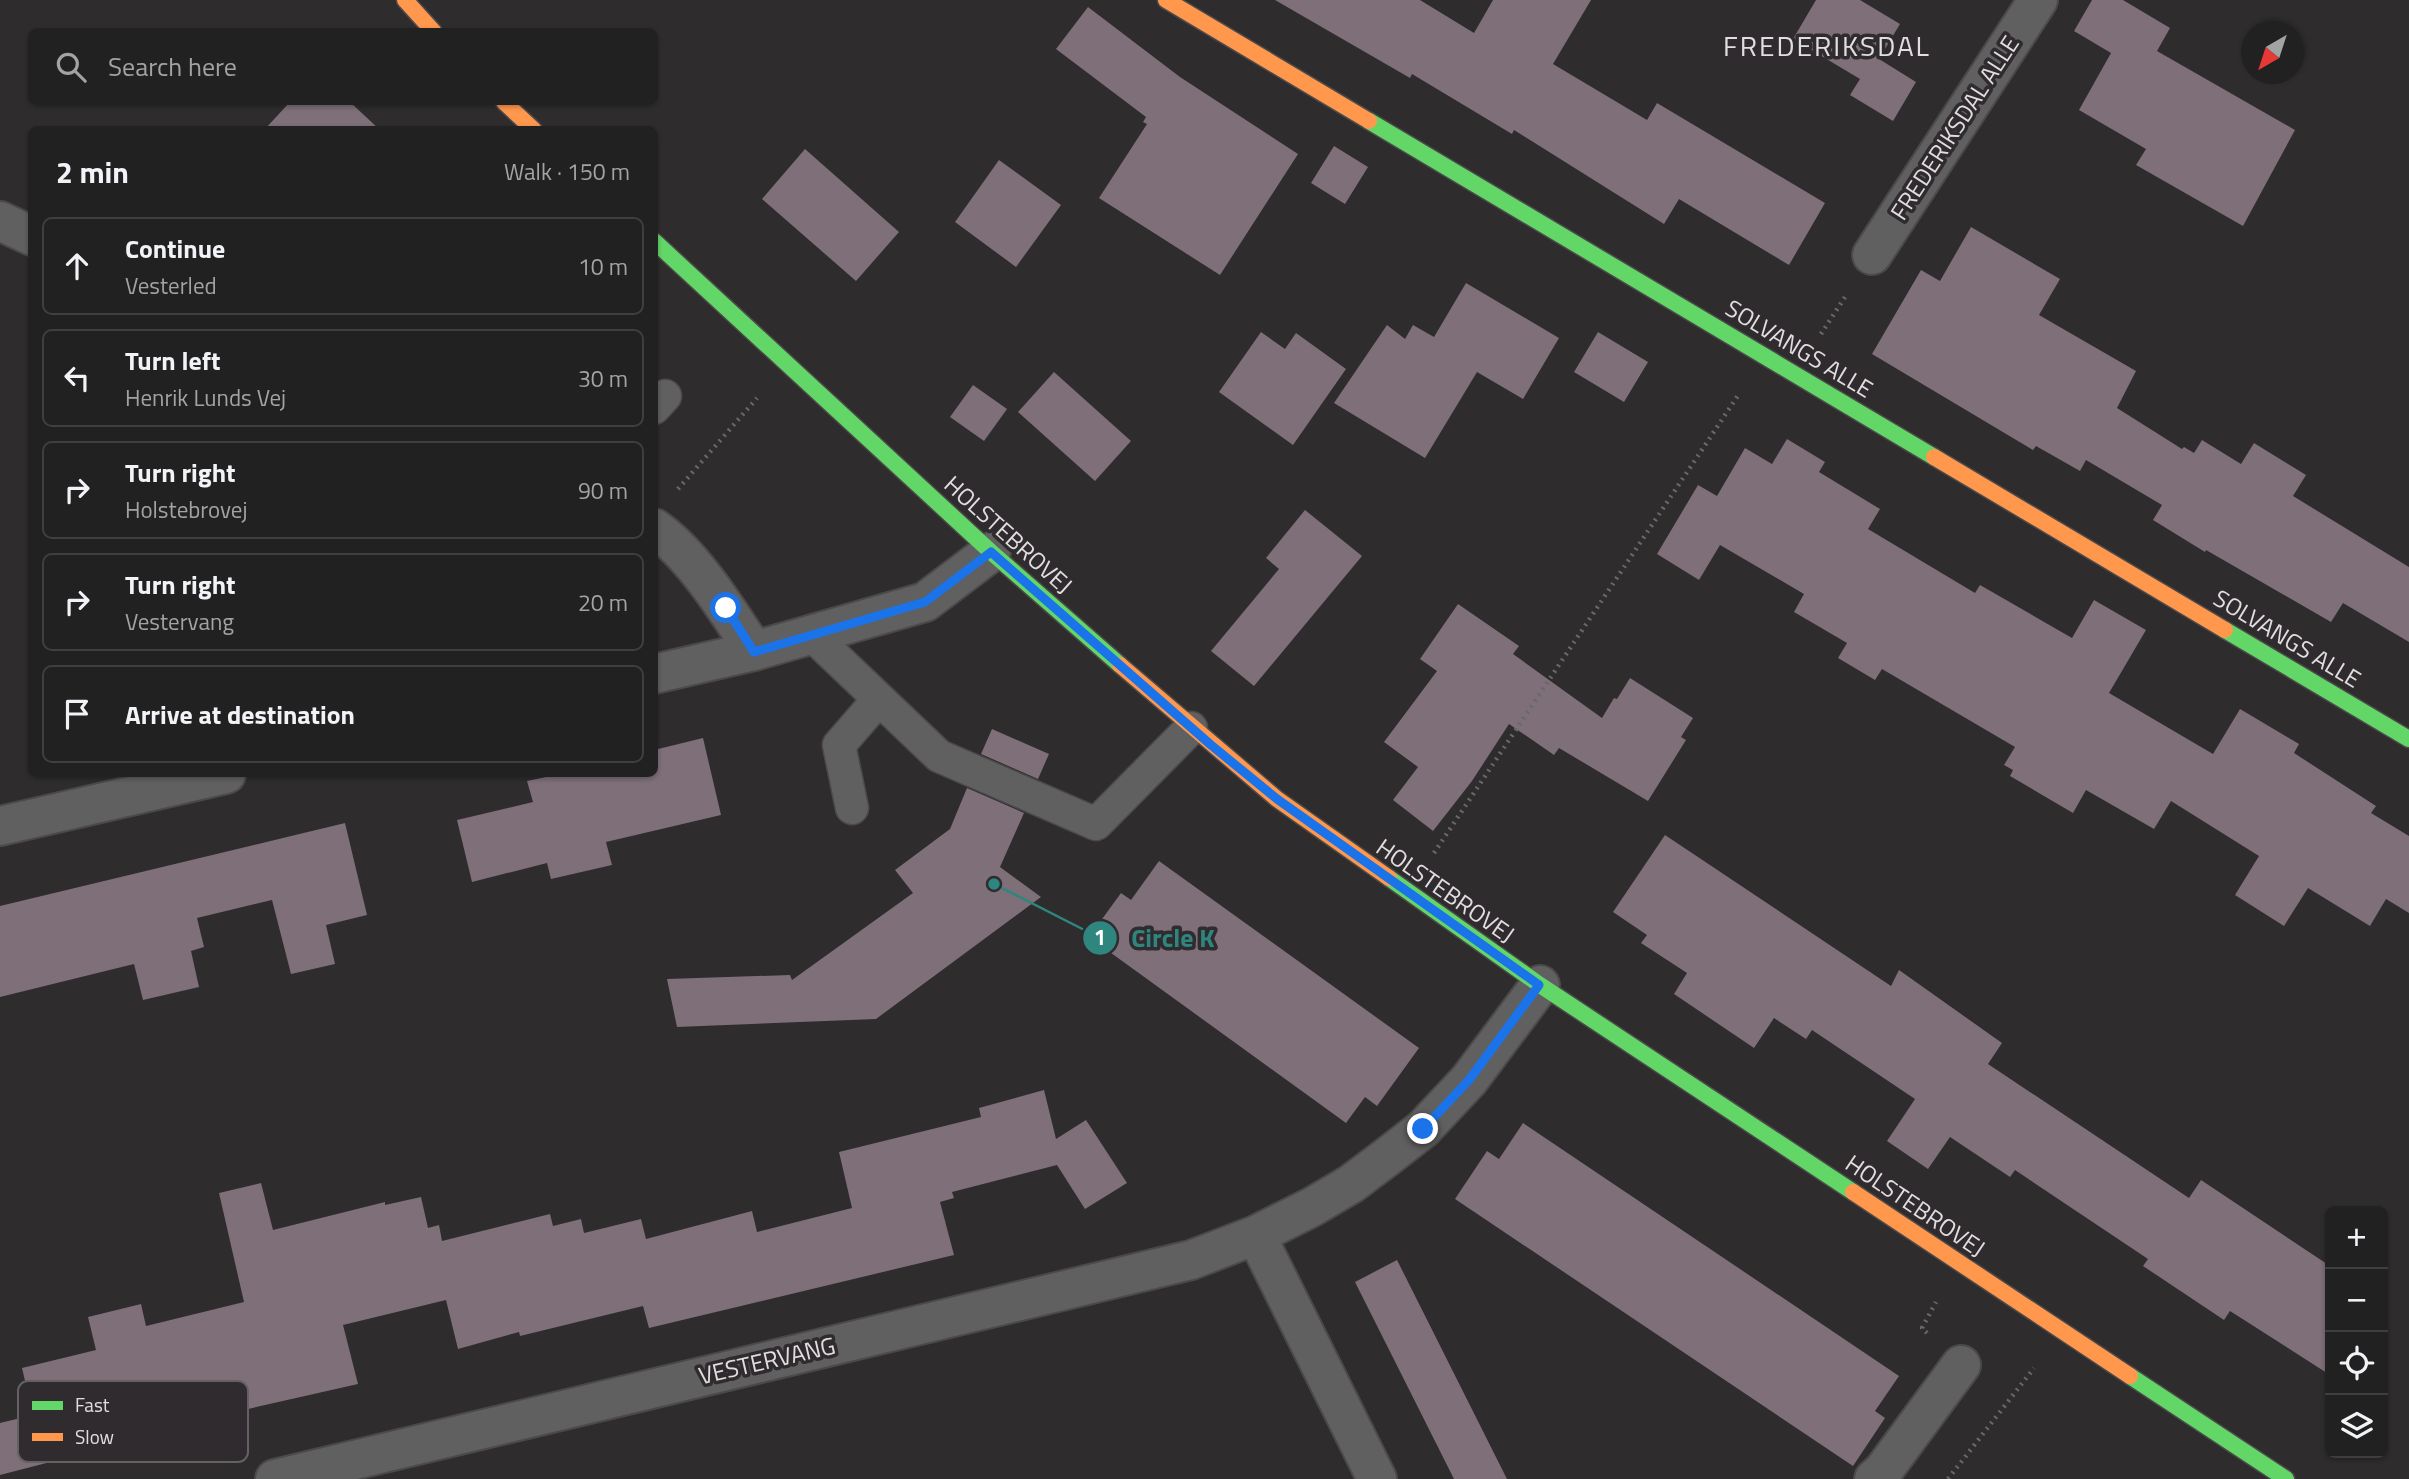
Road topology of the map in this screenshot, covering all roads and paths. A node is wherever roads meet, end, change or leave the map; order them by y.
1 (405, 0) edge
2 (1166, 0) edge
3 (2038, 0) edge
4 (430, 28) edge
5 (507, 105) edge
6 (530, 126) edge
7 (0, 221) edge
8 (28, 234) edge
9 (658, 245) edge
10 (1872, 255) joint
11 (1765, 355) junction
12 (787, 363) junction
13 (1795, 373) junction
14 (663, 512) edge
15 (991, 552) junction
16 (812, 635) junction
17 (754, 652) junction
18 (658, 673) edge
19 (879, 699) junction
20 (1191, 728) junction
21 (2409, 739) edge
22 (213, 777) edge
23 (852, 808) dead end
24 (0, 826) edge
25 (1406, 892) junction
26 (1539, 985) junction
27 (1256, 1235) junction
28 (1960, 1263) junction
29 (2063, 1331) junction
30 (1961, 1364) joint
31 (275, 1479) edge
32 (1377, 1479) edge
33 (1874, 1479) edge
34 (1948, 1479) edge
35 (2286, 1479) edge

1 - 4 street
2 - 11 street, SOLVANGS ALLE
3 - 10 street, FREDERIKSDAL ALLE
5 - 6 street
7 - 8 street
9 - 12 street, HOLSTEBROVEJ
10 - 13 path
11 - 13 street, SOLVANGS ALLE
11 - 25 path
12 - 14 path
12 - 15 street, HOLSTEBROVEJ
13 - 21 street, SOLVANGS ALLE
14 - 17 street
15 - 16 street
15 - 20 street, HOLSTEBROVEJ
16 - 17 street
16 - 19 lane
17 - 18 street
19 - 20 lane
19 - 23 lane
20 - 25 street, HOLSTEBROVEJ
22 - 24 street
25 - 26 street, HOLSTEBROVEJ
26 - 27 street, VESTERVANG
26 - 28 street, HOLSTEBROVEJ
27 - 31 street, VESTERVANG
27 - 32 street
28 - 29 street, HOLSTEBROVEJ
28 - 30 path
29 - 34 path
29 - 35 street, HOLSTEBROVEJ
30 - 33 street

